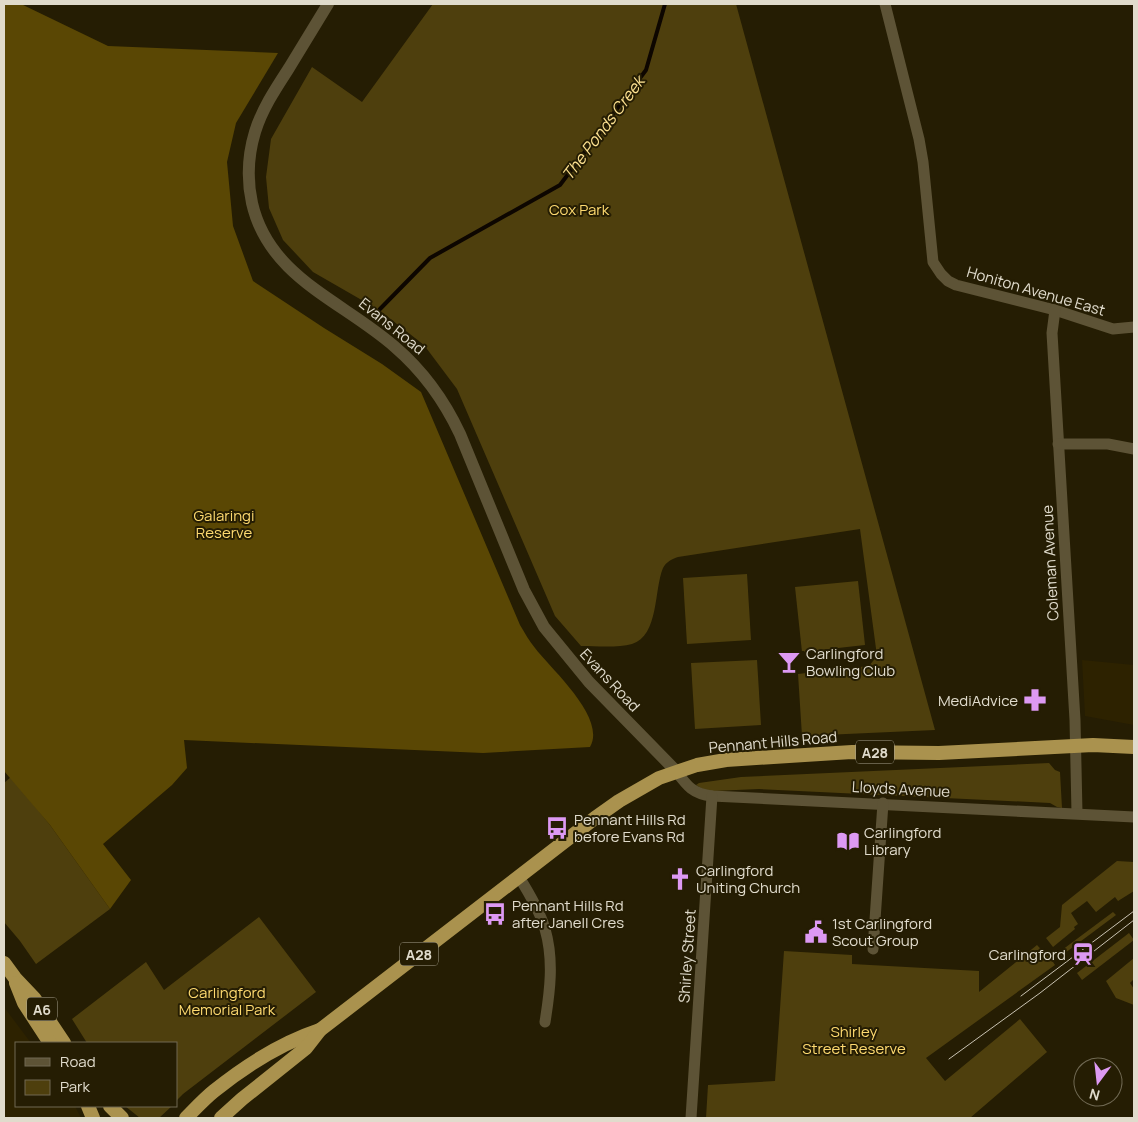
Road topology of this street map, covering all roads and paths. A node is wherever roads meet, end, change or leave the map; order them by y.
1 (328, 4) edge
2 (886, 4) edge
3 (1055, 310) junction
4 (1134, 327) edge
5 (1058, 444) junction
6 (1134, 449) edge
7 (1075, 745) junction
8 (1134, 748) edge
9 (676, 772) junction
10 (712, 796) junction
11 (883, 803) junction
12 (1077, 813) junction
13 (1134, 817) edge
14 (519, 877) junction
15 (873, 950) dead end
16 (4, 963) edge
17 (15, 978) junction
18 (545, 1022) dead end
19 (320, 1030) junction
20 (49, 1042) edge
21 (63, 1042) edge
22 (235, 1105) junction
23 (104, 1107) edge
24 (111, 1107) edge
25 (111, 1118) edge
26 (122, 1118) edge
27 (186, 1118) edge
28 (212, 1118) edge
29 (221, 1118) edge
30 (691, 1118) edge

1 - 9 street, Evans Road
2 - 3 street, Honiton Avenue East
3 - 4 street, Honiton Avenue East
3 - 5 street, Coleman Avenue
5 - 6 street
5 - 7 street, Coleman Avenue
7 - 8 highway, Pennant Hills Road / A28
7 - 9 highway, Pennant Hills Road / A28
7 - 12 street, Coleman Avenue
9 - 10 street, Lloyds Avenue
9 - 14 highway, Pennant Hills Road / A28
10 - 11 street, Lloyds Avenue
10 - 30 street, Shirley Street
11 - 12 street, Lloyds Avenue
11 - 15 street
12 - 13 street, Lloyds Avenue
14 - 18 street
14 - 19 highway, Pennant Hills Road / A28
16 - 17 highway, A6
17 - 20 highway, A6
17 - 21 highway, A6
19 - 22 highway, Pennant Hills Road / A28
19 - 27 highway, Pennant Hills Road / A28
22 - 28 highway
22 - 29 highway, Pennant Hills Road / A28
23 - 25 highway
24 - 26 highway

